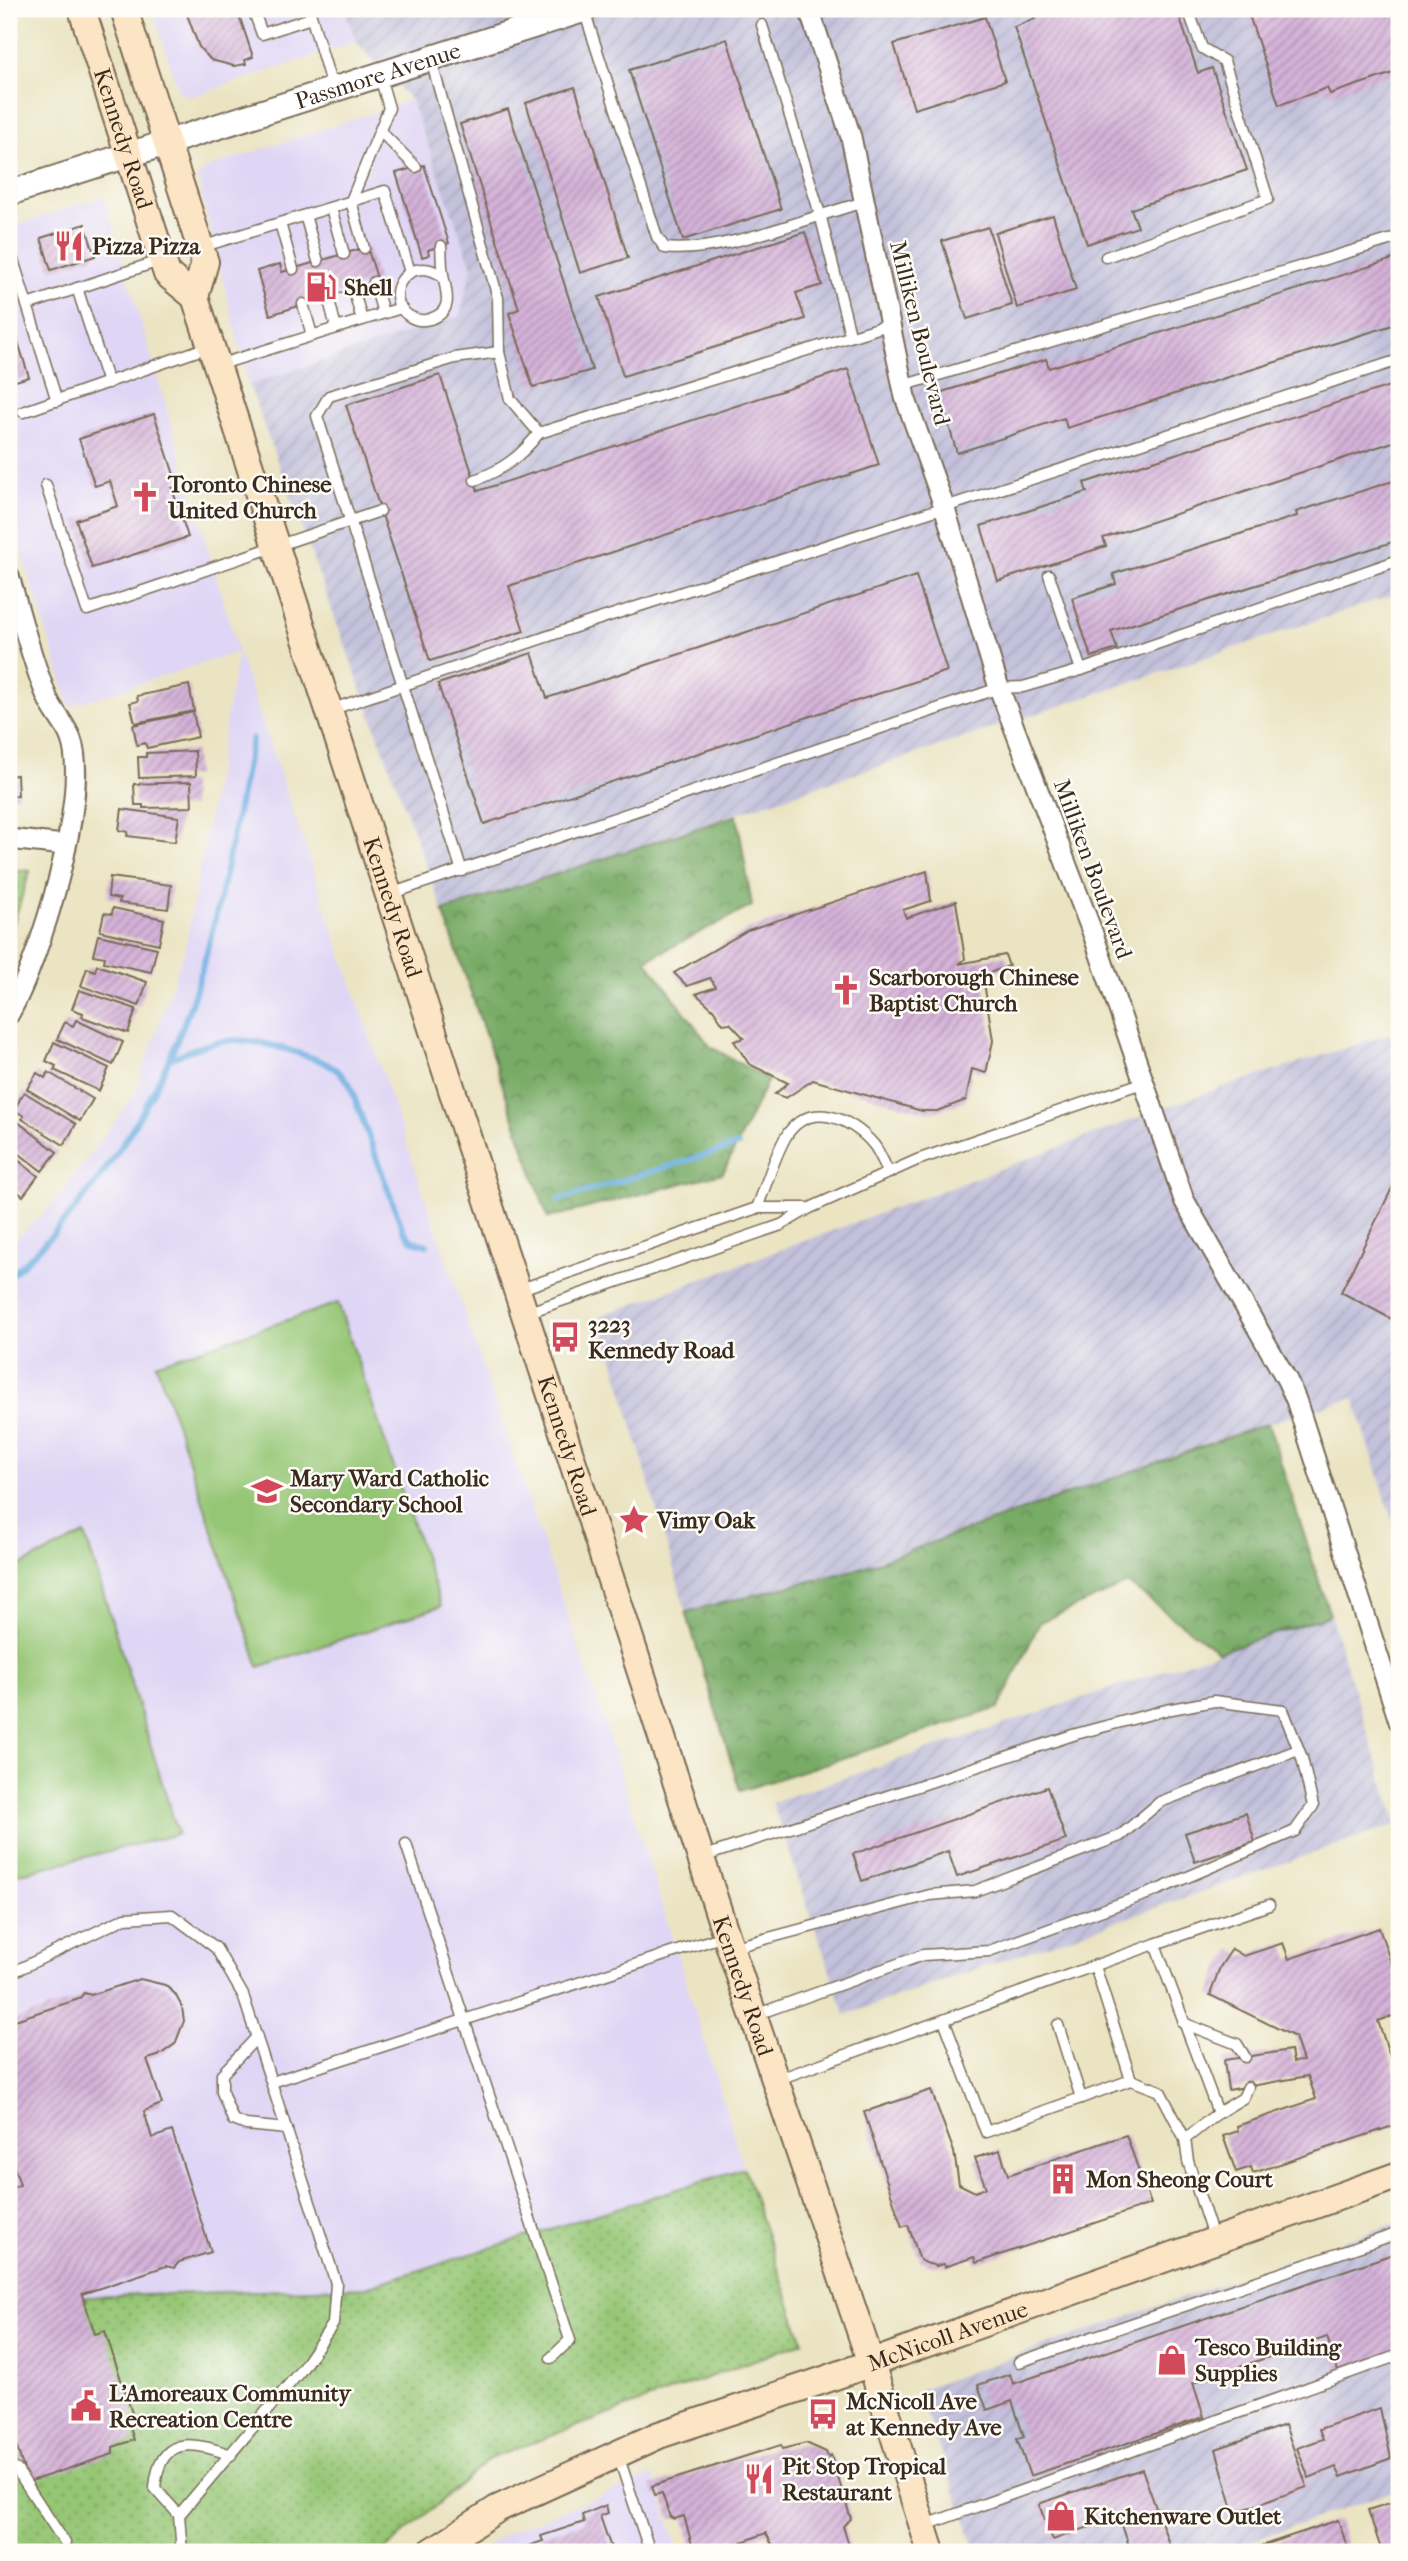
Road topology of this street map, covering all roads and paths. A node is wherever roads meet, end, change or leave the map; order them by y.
1 (86, 9) edge
2 (124, 9) edge
3 (253, 9) edge
4 (585, 9) edge
5 (809, 9) edge
6 (1188, 9) edge
7 (310, 13) edge
8 (762, 25) dead end
9 (431, 60) junction
10 (380, 76) junction
11 (333, 91) junction
12 (381, 132) junction
13 (168, 144) junction
14 (128, 156) junction
15 (416, 167) dead end
16 (9, 193) edge
17 (351, 201) junction
18 (864, 202) junction
19 (331, 208) junction
20 (820, 214) junction
21 (305, 215) junction
22 (280, 223) junction
23 (1399, 237) edge
24 (441, 246) dead end
25 (9, 247) edge
26 (200, 247) junction
27 (364, 248) dead end
28 (344, 254) dead end
29 (1106, 257) dead end
30 (162, 260) junction
31 (318, 261) dead end
32 (293, 269) dead end
33 (410, 272) junction
34 (443, 277) junction
35 (374, 282) dead end
36 (77, 288) junction
37 (353, 288) dead end
38 (328, 296) dead end
39 (195, 297) junction
40 (303, 304) dead end
41 (27, 305) junction
42 (401, 308) junction
43 (383, 313) junction
44 (362, 320) junction
45 (888, 325) junction
46 (336, 328) junction
47 (850, 334) junction
48 (312, 335) junction
49 (499, 352) junction
50 (214, 355) junction
51 (1399, 360) edge
52 (108, 383) junction
53 (902, 386) junction
54 (57, 401) junction
55 (23, 412) dead end
56 (539, 433) junction
57 (475, 480) dead end
58 (46, 485) dead end
59 (944, 506) junction
60 (380, 511) dead end
61 (350, 522) junction
62 (276, 546) junction
63 (1399, 560) edge
64 (1049, 575) dead end
65 (9, 576) edge
66 (1081, 670) junction
67 (403, 686) junction
68 (999, 688) junction
69 (330, 711) junction
70 (9, 839) edge
71 (64, 845) junction
72 (462, 871) junction
73 (390, 894) junction
74 (9, 1014) edge
75 (1142, 1083) junction
76 (889, 1173) junction
77 (757, 1208) junction
78 (810, 1208) junction
79 (522, 1301) junction
80 (1399, 1721) edge
81 (1298, 1750) junction
82 (406, 1844) dead end
83 (701, 1858) junction
84 (1269, 1905) dead end
85 (728, 1942) junction
86 (1155, 1944) junction
87 (1095, 1966) junction
88 (9, 1974) edge
89 (753, 2015) junction
90 (465, 2020) junction
91 (944, 2020) junction
92 (1183, 2023) junction
93 (1058, 2025) dead end
94 (257, 2037) junction
95 (1245, 2057) dead end
96 (775, 2080) junction
97 (1131, 2080) junction
98 (272, 2082) junction
99 (1248, 2087) dead end
100 (1081, 2098) junction
101 (1217, 2113) junction
102 (287, 2129) junction
103 (1185, 2139) junction
104 (1399, 2175) edge
105 (1399, 2233) edge
106 (1214, 2242) junction
107 (1399, 2355) edge
108 (551, 2358) dead end
109 (1019, 2362) dead end
110 (871, 2363) junction
111 (618, 2454) junction
112 (231, 2455) junction
113 (9, 2466) edge
114 (180, 2515) junction
115 (923, 2526) junction
116 (65, 2543) dead end
117 (182, 2552) edge
118 (430, 2552) edge
119 (650, 2552) edge
120 (931, 2552) edge

1 - 14 main road, Kennedy Road
2 - 13 main road, Kennedy Road
3 - 7 lane
4 - 9 street, Passmore Avenue
4 - 20 lane
5 - 18 street, Milliken Boulevard
6 - 29 lane
7 - 11 lane
8 - 20 lane
9 - 10 street, Passmore Avenue
9 - 49 lane
10 - 11 street, Passmore Avenue
10 - 12 lane
11 - 13 street, Passmore Avenue
12 - 15 lane
12 - 17 lane
13 - 14 street, Passmore Avenue
13 - 26 main road, Kennedy Road
14 - 16 street, Passmore Avenue
14 - 30 main road, Kennedy Road
17 - 19 lane
17 - 27 lane
17 - 33 lane
18 - 20 lane
18 - 45 street, Milliken Boulevard
19 - 21 lane
19 - 28 lane
20 - 47 lane
21 - 22 lane
21 - 31 lane
22 - 26 lane
22 - 32 lane
23 - 53 lane
24 - 34 lane
25 - 41 lane
26 - 39 main road, Kennedy Road
30 - 36 lane
30 - 39 main road, Kennedy Road
33 - 34 lane
33 - 42 lane
34 - 42 lane
35 - 43 lane
36 - 41 lane
36 - 52 lane
37 - 44 lane
38 - 46 lane
39 - 50 main road, Kennedy Road
40 - 48 lane
41 - 54 lane
42 - 43 lane
43 - 44 lane
44 - 46 lane
45 - 47 lane
45 - 53 street, Milliken Boulevard
46 - 48 lane
47 - 56 lane
48 - 50 lane
49 - 56 lane
49 - 61 lane
50 - 52 lane
50 - 62 main road, Kennedy Road
51 - 59 lane
52 - 54 lane
53 - 59 street, Milliken Boulevard
54 - 55 lane
56 - 57 lane
58 - 62 lane
59 - 67 lane
59 - 68 street, Milliken Boulevard
60 - 61 lane
61 - 62 lane
61 - 67 lane
62 - 69 main road, Kennedy Road
63 - 66 lane
64 - 66 lane
65 - 71 street
66 - 68 lane
67 - 69 lane
67 - 72 lane
68 - 72 lane
68 - 75 street, Milliken Boulevard
69 - 73 main road, Kennedy Road
70 - 71 street
71 - 74 street
72 - 73 lane
73 - 79 main road, Kennedy Road
75 - 76 lane
75 - 80 street, Milliken Boulevard
76 - 77 lane
76 - 78 lane
77 - 78 lane
77 - 79 lane
78 - 79 lane
79 - 83 main road, Kennedy Road
81 - 83 lane
81 - 85 lane
81 - 89 lane
82 - 90 lane
83 - 85 main road, Kennedy Road
84 - 86 lane
85 - 89 main road, Kennedy Road
85 - 90 lane
86 - 87 lane
86 - 92 lane
87 - 91 lane
87 - 97 lane
88 - 94 lane
89 - 96 main road, Kennedy Road
90 - 98 lane
90 - 108 lane
91 - 96 lane
91 - 100 lane
92 - 95 lane
92 - 101 lane
93 - 100 lane
94 - 98 lane
94 - 102 lane
96 - 110 main road, Kennedy Road
97 - 100 lane
97 - 103 lane
98 - 102 lane
99 - 101 lane
101 - 103 lane
102 - 112 lane
103 - 106 lane
104 - 106 main road, McNicoll Avenue
105 - 109 lane
106 - 110 main road, McNicoll Avenue
107 - 115 lane
110 - 111 main road, McNicoll Avenue
110 - 115 main road, Kennedy Road
111 - 118 main road, McNicoll Avenue
111 - 119 lane
112 - 114 lane
112 - 114 lane
113 - 116 lane
114 - 117 lane
115 - 120 main road, Kennedy Road

